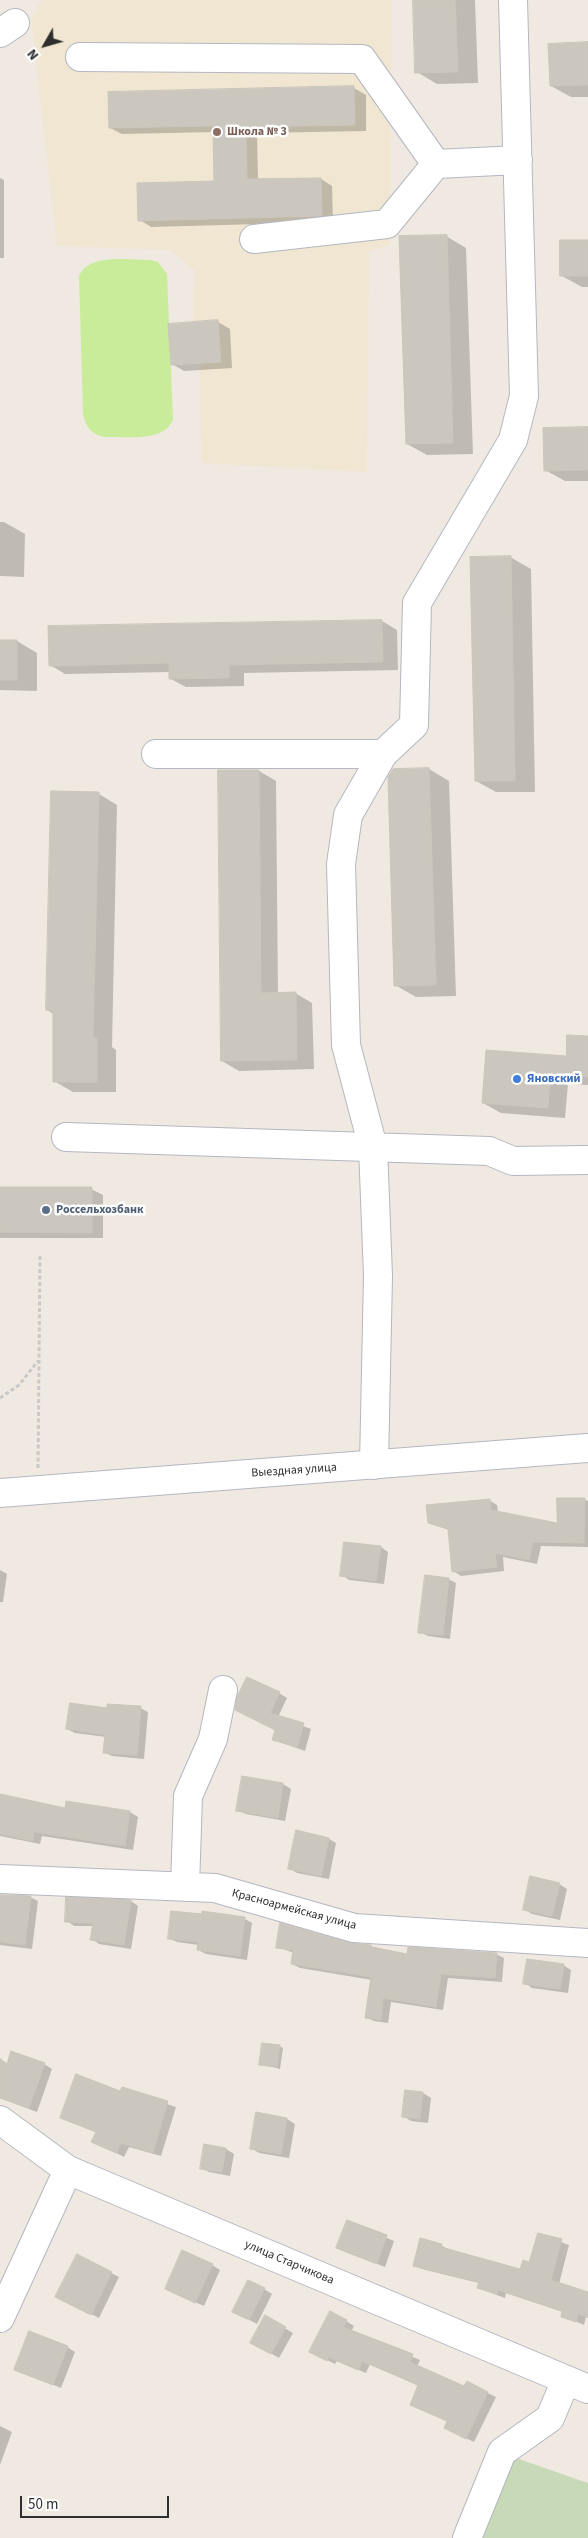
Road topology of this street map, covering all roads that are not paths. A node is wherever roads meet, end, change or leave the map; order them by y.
1 (513, 0) edge
2 (80, 57) dead end
3 (518, 160) junction
4 (436, 164) junction
5 (254, 239) dead end
6 (156, 754) dead end
7 (383, 754) junction
8 (66, 1137) dead end
9 (373, 1147) junction
10 (588, 1160) edge
11 (588, 1448) edge
12 (374, 1465) junction
13 (0, 1493) edge
14 (223, 1690) dead end
15 (0, 1879) edge
16 (184, 1887) junction
17 (588, 1943) edge
18 (0, 2120) edge
19 (68, 2170) junction
20 (0, 2318) edge
21 (577, 2384) edge
22 (467, 2538) edge

1 - 3 street
2 - 4 street
3 - 4 street
3 - 7 street
4 - 5 street
6 - 7 street
7 - 9 street
8 - 9 street
9 - 10 street
9 - 12 street
11 - 12 street, Выездная улица
12 - 13 street, Выездная улица
14 - 16 street
15 - 16 street, Красноармейская улица
16 - 17 street, Красноармейская улица
18 - 19 street, улица Старчикова
19 - 20 street
19 - 21 street, улица Старчикова
21 - 22 street

